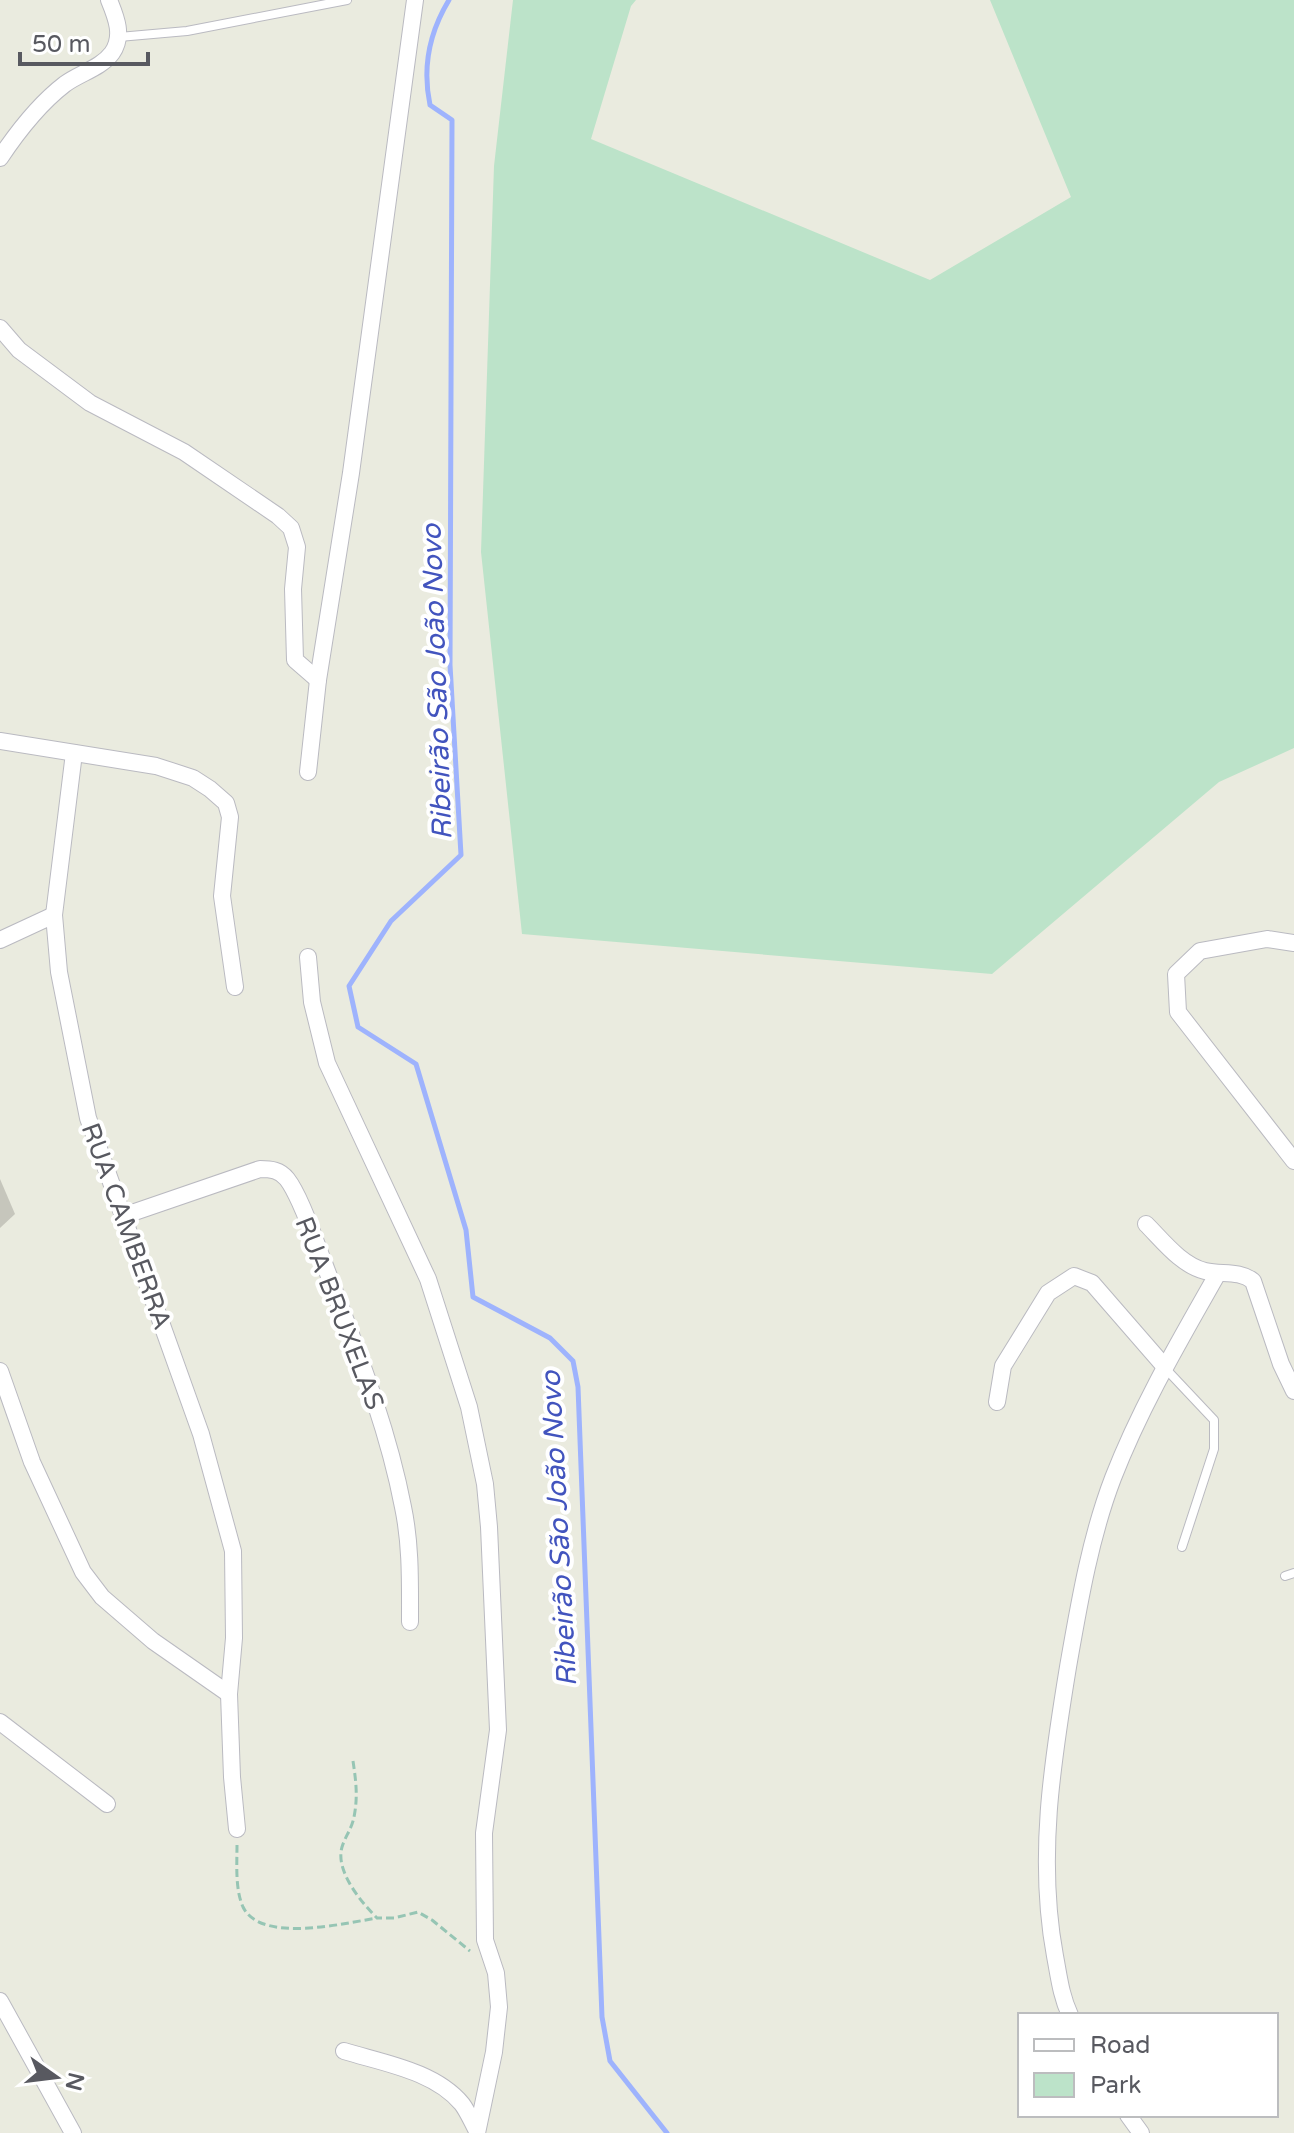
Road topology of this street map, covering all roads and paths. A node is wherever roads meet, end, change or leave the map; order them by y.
1 (109, 0) edge
2 (347, 0) edge
3 (415, 0) edge
4 (118, 38) junction
5 (0, 158) edge
6 (0, 328) edge
7 (318, 680) junction
8 (0, 741) edge
9 (74, 753) junction
10 (308, 772) dead end
11 (54, 915) junction
12 (0, 940) edge
13 (1294, 943) edge
14 (308, 957) dead end
15 (235, 987) dead end
16 (1294, 1161) edge
17 (123, 1216) junction
18 (1146, 1224) dead end
19 (1218, 1273) junction
20 (1165, 1367) junction
21 (0, 1371) edge
22 (1294, 1391) edge
23 (997, 1402) dead end
24 (1182, 1547) dead end
25 (410, 1622) dead end
26 (229, 1694) junction
27 (0, 1722) edge
28 (353, 1761) dead end
29 (107, 1804) dead end
30 (237, 1829) joint
31 (377, 1918) junction
32 (475, 1955) dead end
33 (0, 2001) edge
34 (1069, 2013) edge
35 (344, 2051) dead end
36 (477, 2132) edge
37 (73, 2133) edge

1 - 4 street
2 - 4 lane
3 - 7 street
4 - 5 street
6 - 7 street
7 - 10 street
8 - 9 street
9 - 11 street, RUA CAMBERRA
9 - 15 street
11 - 12 street
11 - 17 street, RUA CAMBERRA
13 - 16 street
14 - 36 street
17 - 25 street, RUA BRUXELAS
17 - 26 street, RUA CAMBERRA
18 - 19 street
19 - 20 street
19 - 22 street
20 - 23 street
20 - 24 lane
20 - 34 street
21 - 26 street
26 - 30 street, RUA CAMBERRA
27 - 29 street
28 - 31 path
30 - 31 path
31 - 32 path
33 - 37 street
35 - 36 street

